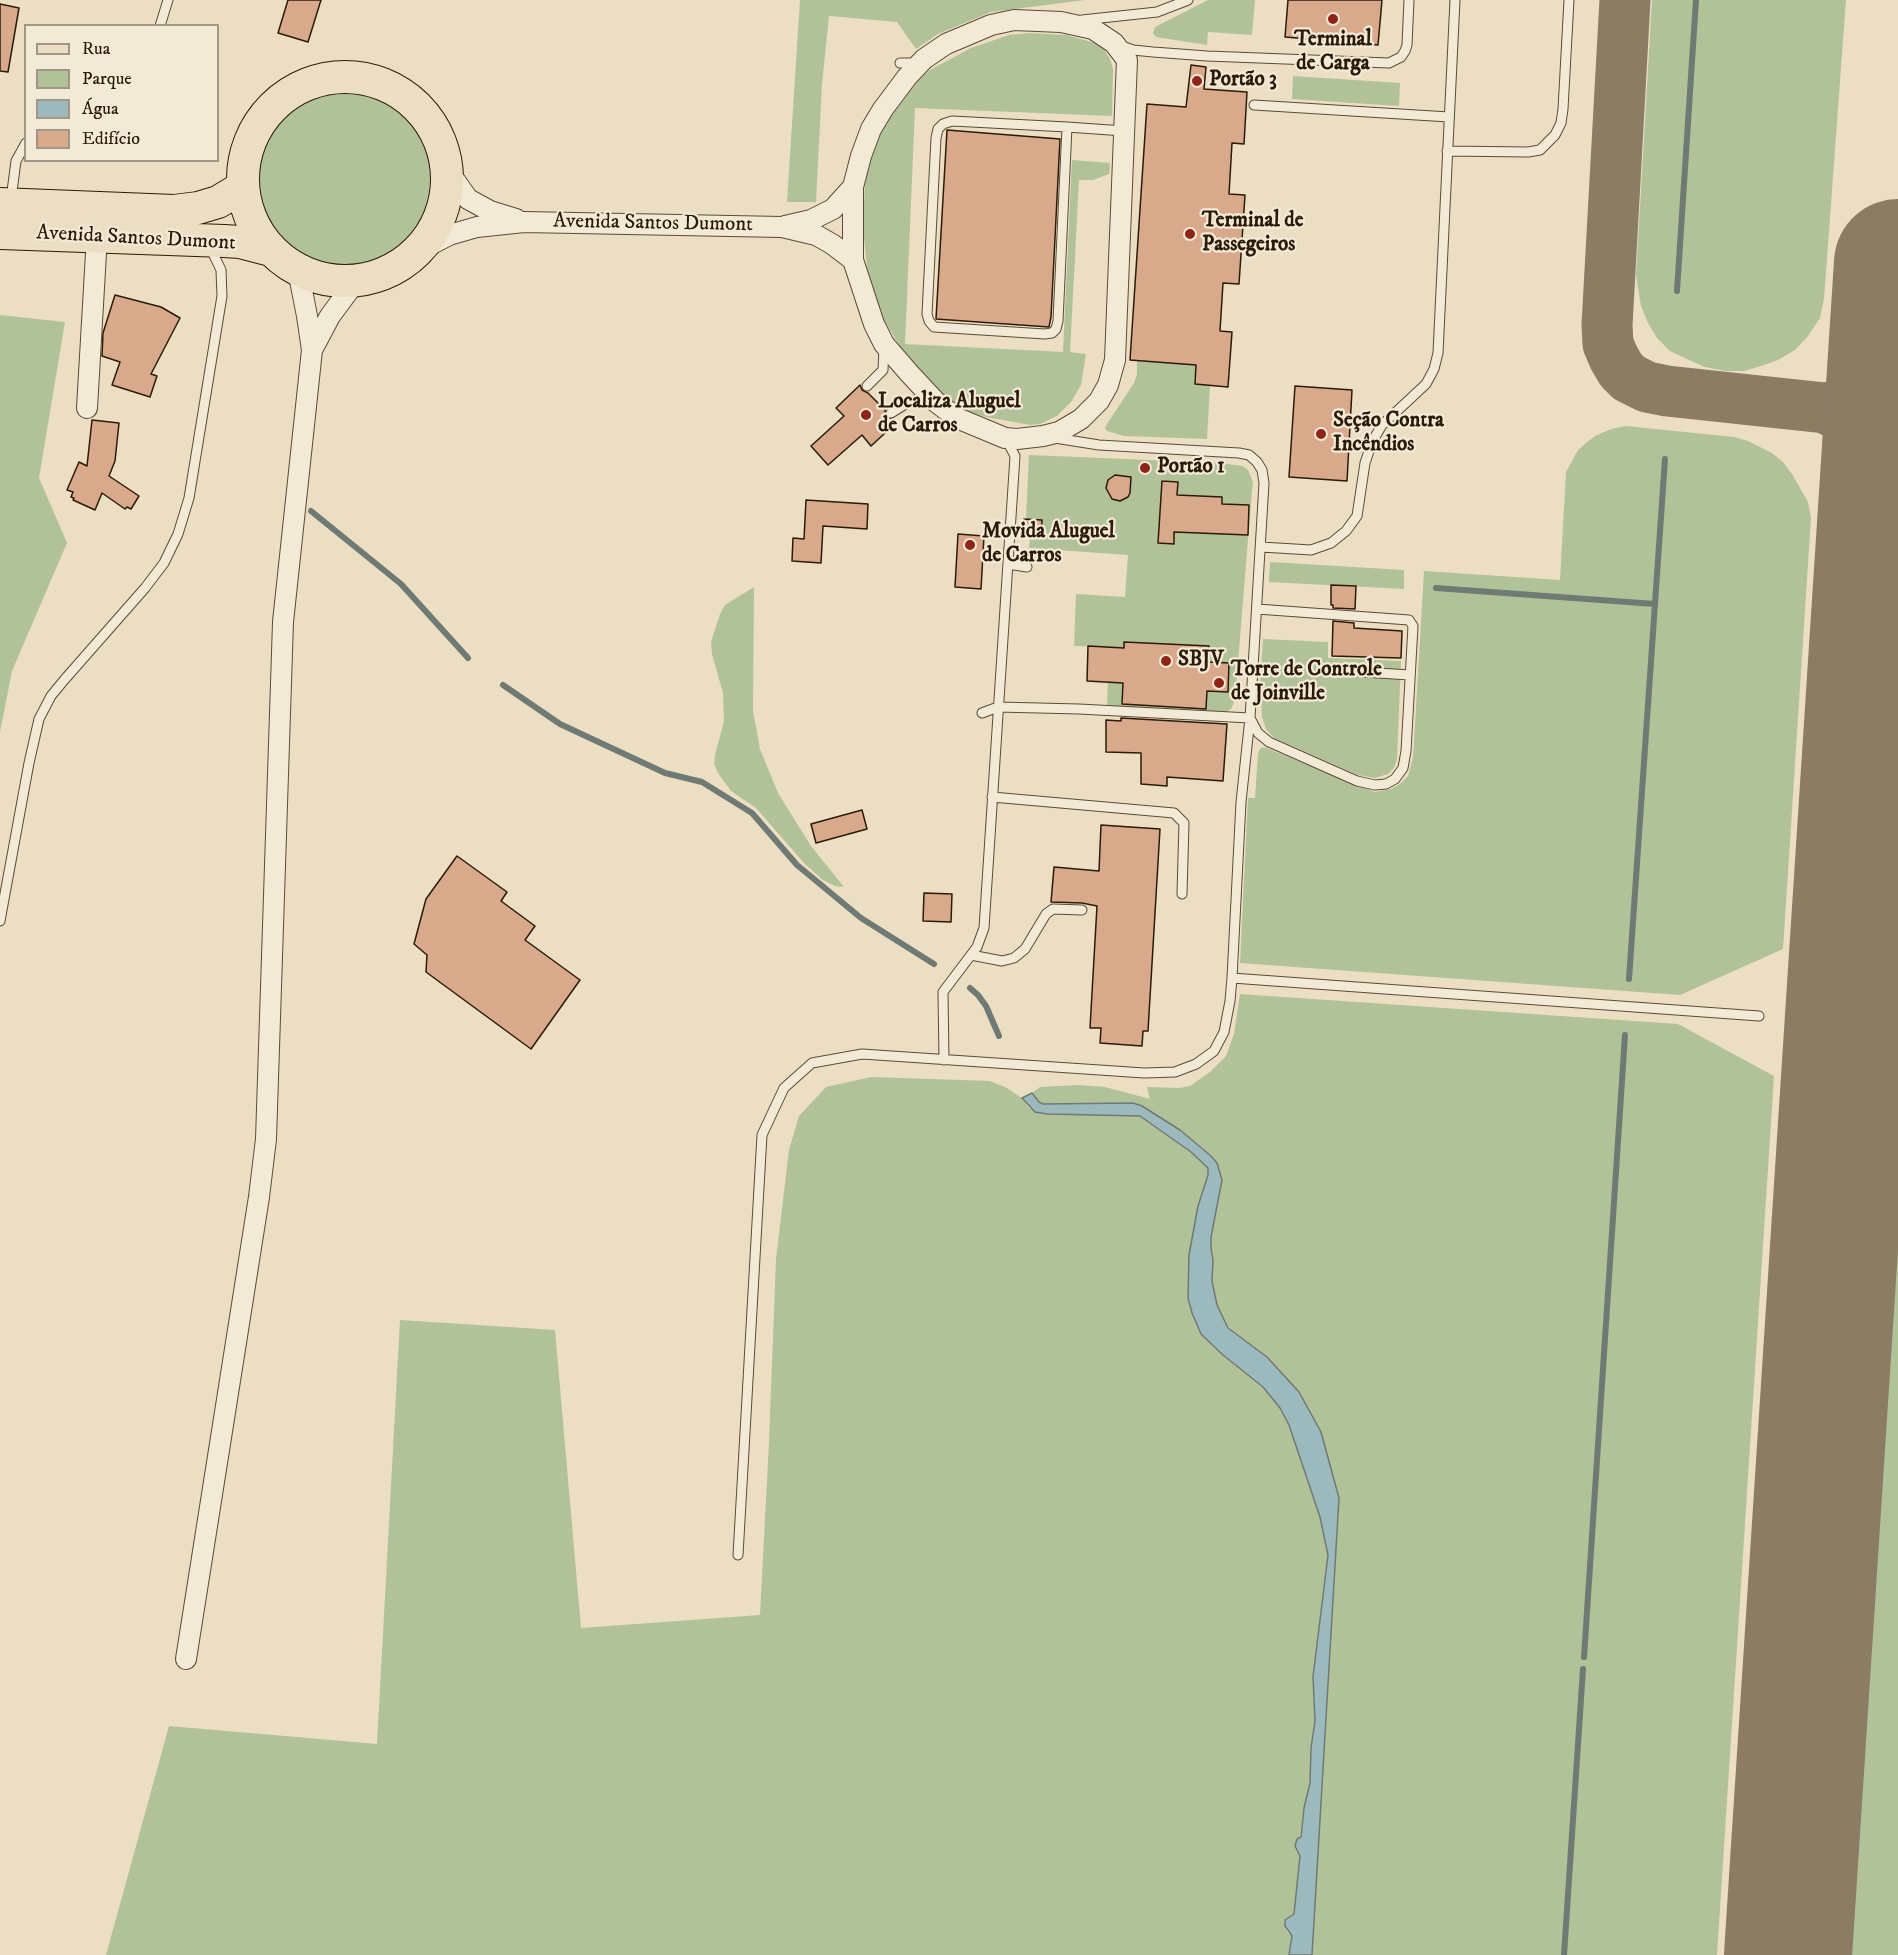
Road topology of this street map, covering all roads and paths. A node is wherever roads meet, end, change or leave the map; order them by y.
1 (168, 0) edge
2 (1188, 0) edge
3 (1409, 0) edge
4 (1455, 0) edge
5 (1569, 0) edge
6 (1061, 22) junction
7 (161, 24) edge
8 (1114, 43) junction
9 (924, 59) junction
10 (900, 63) dead end
11 (1254, 105) dead end
12 (1449, 117) junction
13 (1067, 127) junction
14 (1124, 131) junction
15 (24, 147) edge
16 (1447, 151) junction
17 (447, 169) junction
18 (243, 187) junction
19 (853, 187) junction
20 (5, 204) edge
21 (524, 222) junction
22 (782, 227) junction
23 (0, 233) edge
24 (97, 236) junction
25 (206, 240) junction
26 (271, 250) junction
27 (420, 250) junction
28 (853, 260) junction
29 (298, 270) junction
30 (356, 281) junction
31 (884, 344) junction
32 (312, 350) junction
33 (867, 386) dead end
34 (936, 402) junction
35 (87, 408) dead end
36 (891, 413) dead end
37 (1036, 437) junction
38 (1005, 438) junction
39 (1015, 456) junction
40 (1261, 547) junction
41 (1008, 564) junction
42 (1027, 567) dead end
43 (1257, 609) junction
44 (1362, 672) dead end
45 (1410, 675) junction
46 (998, 708) junction
47 (982, 713) dead end
48 (1250, 718) junction
49 (992, 797) junction
50 (1182, 894) dead end
51 (1082, 910) dead end
52 (0, 921) edge
53 (971, 956) junction
54 (1232, 978) junction
55 (1759, 1016) dead end
56 (944, 1060) junction
57 (738, 1555) dead end
58 (186, 1659) dead end

1 - 7 lane
2 - 6 lane
3 - 8 lane
4 - 12 lane
5 - 16 lane
6 - 8 street
6 - 9 street
8 - 14 street
9 - 10 lane
9 - 19 street
11 - 12 lane
12 - 16 lane
13 - 13 lane
13 - 14 lane
14 - 37 street
15 - 20 lane
16 - 40 lane
17 - 18 main road
17 - 21 street, Avenida Santos Dumont
17 - 27 main road
18 - 20 main road, Avenida Santos Dumont
18 - 26 main road
19 - 22 street, Avenida Santos Dumont
19 - 28 street
21 - 22 street, Avenida Santos Dumont
21 - 27 street, Avenida Santos Dumont
22 - 28 street, Avenida Santos Dumont
23 - 24 main road, Avenida Santos Dumont
24 - 25 main road, Avenida Santos Dumont
24 - 35 street
25 - 26 main road, Avenida Santos Dumont
25 - 52 lane
26 - 29 main road
27 - 30 main road
28 - 31 street
29 - 30 main road
29 - 32 street
30 - 32 street
31 - 33 lane
31 - 34 street
32 - 58 street
34 - 36 lane
34 - 38 street
37 - 38 street
37 - 39 lane
37 - 40 lane
38 - 39 lane
39 - 41 lane
40 - 43 lane
41 - 42 lane
41 - 46 lane
43 - 45 lane
43 - 48 lane
44 - 45 lane
45 - 48 lane
46 - 47 lane
46 - 48 lane
46 - 49 lane
48 - 54 lane
49 - 50 lane
49 - 53 lane
51 - 53 lane
53 - 56 lane
54 - 55 lane
54 - 56 lane
56 - 57 lane

